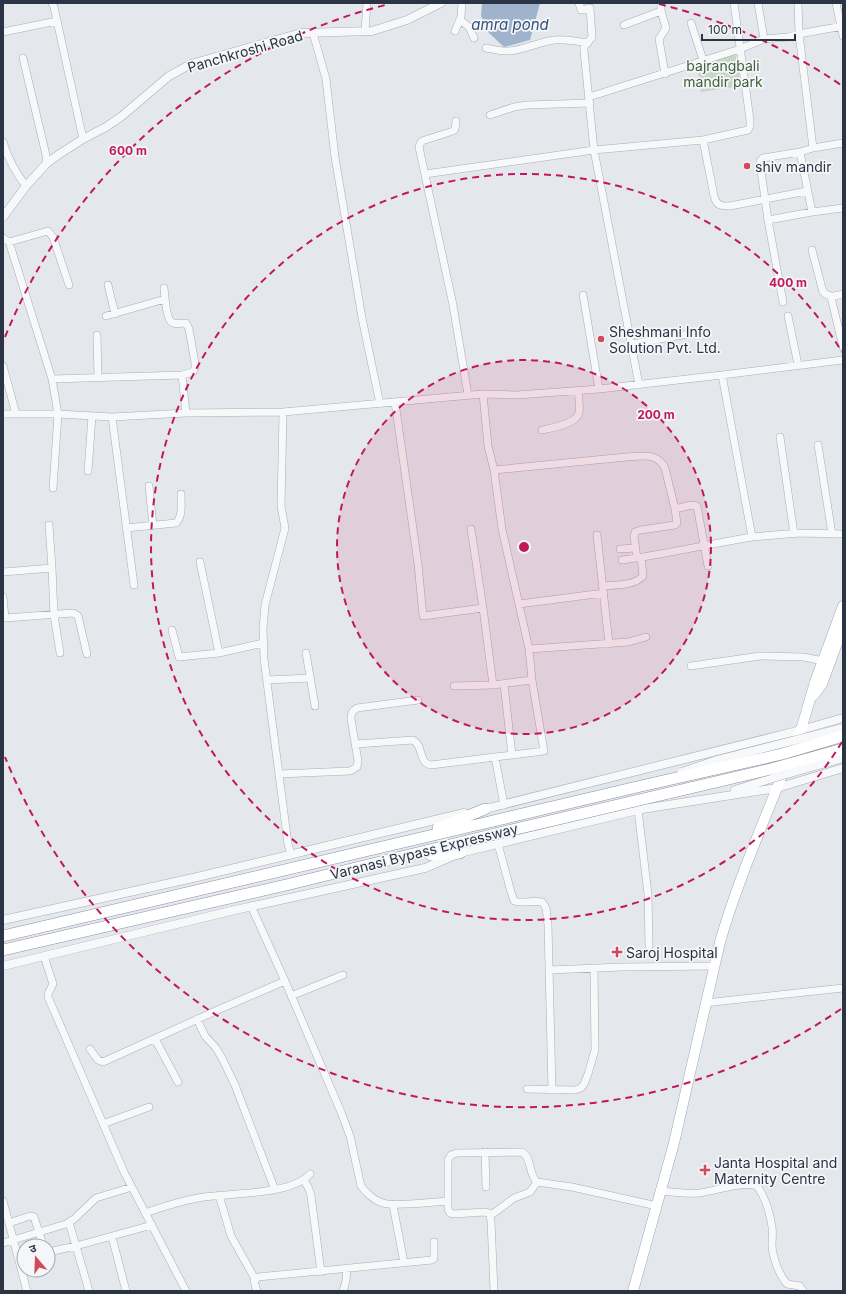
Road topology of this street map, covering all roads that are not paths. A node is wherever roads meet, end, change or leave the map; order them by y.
1 (52, 3) edge
2 (367, 3) edge
3 (441, 3) edge
4 (462, 3) edge
5 (579, 3) edge
6 (662, 3) edge
7 (734, 3) edge
8 (758, 3) edge
9 (798, 3) edge
10 (836, 3) edge
11 (426, 7) edge
12 (661, 12) junction
13 (460, 20) junction
14 (57, 21) junction
15 (691, 23) dead end
16 (624, 25) dead end
17 (842, 26) edge
18 (365, 31) junction
19 (454, 31) dead end
20 (3, 32) edge
21 (313, 33) junction
22 (799, 34) junction
23 (843, 36) edge
24 (474, 38) dead end
25 (764, 39) junction
26 (588, 43) junction
27 (486, 48) dead end
28 (740, 49) junction
29 (23, 58) dead end
30 (703, 60) junction
31 (665, 74) junction
32 (589, 100) junction
33 (490, 115) dead end
34 (456, 121) dead end
35 (83, 139) junction
36 (703, 140) junction
37 (3, 142) edge
38 (843, 143) edge
39 (813, 148) junction
40 (594, 150) junction
41 (800, 152) junction
42 (6, 160) edge
43 (47, 163) junction
44 (425, 174) junction
45 (26, 186) junction
46 (807, 191) junction
47 (765, 199) junction
48 (843, 208) edge
49 (812, 212) junction
50 (3, 217) edge
51 (768, 220) junction
52 (6, 240) edge
53 (812, 250) dead end
54 (69, 285) dead end
55 (108, 285) dead end
56 (164, 288) dead end
57 (843, 294) edge
58 (583, 295) dead end
59 (831, 297) junction
60 (165, 300) junction
61 (783, 302) dead end
62 (115, 314) junction
63 (106, 316) dead end
64 (788, 316) dead end
65 (688, 334) dead end
66 (97, 335) dead end
67 (632, 344) junction
68 (843, 347) edge
69 (843, 360) edge
70 (798, 365) junction
71 (3, 366) edge
72 (182, 375) junction
73 (722, 375) junction
74 (98, 377) junction
75 (52, 379) junction
76 (639, 385) junction
77 (599, 389) junction
78 (578, 391) junction
79 (483, 394) junction
80 (468, 395) junction
81 (395, 402) junction
82 (380, 404) junction
83 (284, 412) junction
84 (186, 413) junction
85 (3, 414) edge
86 (16, 414) junction
87 (58, 414) junction
88 (92, 416) junction
89 (112, 417) junction
90 (542, 430) dead end
91 (780, 437) dead end
92 (818, 445) dead end
93 (494, 470) junction
94 (88, 471) dead end
95 (149, 486) dead end
96 (52, 488) dead end
97 (181, 494) dead end
98 (675, 509) junction
99 (49, 525) dead end
100 (153, 526) junction
101 (126, 528) junction
102 (471, 529) dead end
103 (794, 534) junction
104 (832, 534) junction
105 (843, 534) edge
106 (597, 535) dead end
107 (752, 537) junction
108 (704, 545) junction
109 (635, 548) junction
110 (620, 550) dead end
111 (639, 557) junction
112 (622, 560) dead end
113 (200, 562) dead end
114 (708, 566) dead end
115 (52, 568) junction
116 (3, 572) edge
117 (134, 584) dead end
118 (603, 589) junction
119 (3, 597) edge
120 (519, 604) junction
121 (843, 606) edge
122 (483, 608) junction
123 (54, 615) junction
124 (4, 618) edge
125 (843, 627) edge
126 (172, 630) dead end
127 (646, 638) dead end
128 (263, 643) junction
129 (610, 644) junction
130 (529, 649) junction
131 (60, 653) dead end
132 (219, 653) junction
133 (306, 653) dead end
134 (87, 654) dead end
135 (823, 661) junction
136 (692, 666) dead end
137 (310, 678) junction
138 (267, 680) junction
139 (532, 680) junction
140 (504, 684) junction
141 (493, 685) junction
142 (454, 686) dead end
143 (810, 699) junction
144 (418, 700) dead end
145 (315, 706) dead end
146 (843, 718) edge
147 (843, 728) edge
148 (801, 730) junction
149 (843, 736) edge
150 (356, 744) junction
151 (843, 749) edge
152 (512, 755) junction
153 (495, 757) junction
154 (843, 758) edge
155 (843, 768) edge
156 (279, 774) junction
157 (775, 783) junction
158 (641, 786) junction
159 (504, 805) junction
160 (485, 809) junction
161 (638, 810) junction
162 (497, 839) junction
163 (390, 844) junction
164 (460, 853) junction
165 (291, 855) junction
166 (401, 857) junction
167 (251, 906) junction
168 (3, 920) edge
169 (3, 936) edge
170 (649, 946) dead end
171 (3, 950) edge
172 (44, 956) junction
173 (3, 966) edge
174 (714, 966) junction
175 (594, 969) junction
176 (549, 970) junction
177 (343, 975) dead end
178 (285, 981) junction
179 (843, 988) edge
180 (291, 996) junction
181 (705, 1003) junction
182 (197, 1019) junction
183 (154, 1039) junction
184 (90, 1049) dead end
185 (178, 1082) dead end
186 (528, 1089) dead end
187 (552, 1090) junction
188 (149, 1107) dead end
189 (103, 1124) junction
190 (485, 1152) junction
191 (310, 1174) dead end
192 (304, 1180) junction
193 (537, 1182) junction
194 (132, 1187) junction
195 (486, 1187) dead end
196 (275, 1190) junction
197 (661, 1191) junction
198 (219, 1195) junction
199 (3, 1201) edge
200 (448, 1201) junction
201 (393, 1205) junction
202 (657, 1206) junction
203 (146, 1213) junction
204 (490, 1216) junction
205 (69, 1222) junction
206 (9, 1223) junction
207 (152, 1225) junction
208 (39, 1232) junction
209 (112, 1237) junction
210 (41, 1238) edge
211 (14, 1240) junction
212 (434, 1242) dead end
213 (3, 1243) edge
214 (76, 1246) junction
215 (56, 1250) edge
216 (404, 1263) junction
217 (347, 1268) junction
218 (321, 1272) junction
219 (255, 1279) junction
220 (27, 1291) edge
221 (88, 1291) edge
222 (126, 1291) edge
223 (186, 1291) edge
224 (257, 1291) edge
225 (343, 1291) edge
226 (494, 1291) edge
227 (633, 1291) edge
228 (803, 1291) edge

1 - 14 street
2 - 18 street
3 - 11 street, Panchkroshi Road
4 - 13 street
5 - 26 street
6 - 12 street
7 - 28 street
8 - 25 street
9 - 22 street
10 - 17 street
11 - 18 street, Panchkroshi Road
12 - 16 street
12 - 31 street
13 - 19 street
13 - 24 street
14 - 20 street
14 - 35 street
15 - 30 street
17 - 22 street
17 - 23 street
18 - 21 street, Panchkroshi Road
21 - 35 street, Panchkroshi Road
21 - 82 street
22 - 25 street
22 - 39 street
25 - 28 street
26 - 27 street
26 - 32 street
28 - 30 street
28 - 36 street
29 - 43 street
30 - 31 street
31 - 32 street
32 - 33 street
32 - 40 street
34 - 44 street
35 - 43 street, Panchkroshi Road
36 - 40 street
36 - 47 street
37 - 42 street
38 - 39 street
39 - 41 street
40 - 44 street
40 - 67 street
41 - 46 street
41 - 47 street
42 - 45 street
43 - 45 street, Panchkroshi Road
44 - 80 street
45 - 50 street, Panchkroshi Road
46 - 47 street
46 - 49 street
47 - 51 street
48 - 49 street
49 - 51 street
51 - 61 street
52 - 54 street
52 - 75 street
53 - 59 street
55 - 62 street
56 - 60 street
57 - 59 street
58 - 77 street
59 - 68 street
60 - 62 street
60 - 72 street
62 - 63 street
64 - 70 street
65 - 67 street
66 - 74 street
67 - 76 street
69 - 70 street
70 - 73 street
71 - 86 street
72 - 74 street
72 - 84 street
73 - 76 street
73 - 107 street
74 - 75 street
75 - 87 street
76 - 77 street
77 - 78 street
78 - 79 street
78 - 90 street
79 - 80 street
79 - 93 street
80 - 81 street
81 - 82 street
81 - 122 street
82 - 83 street
83 - 84 street
83 - 128 street
84 - 89 street
85 - 86 street
86 - 87 street
87 - 88 street
87 - 96 street
88 - 89 street
88 - 94 street
89 - 101 street
91 - 103 street
92 - 104 street
93 - 98 street
93 - 120 street
95 - 100 street
97 - 100 street
98 - 108 street
98 - 109 street
99 - 115 street
100 - 101 street
101 - 117 street
102 - 122 street
103 - 104 street
103 - 107 street
104 - 105 street
106 - 118 street
107 - 108 street
108 - 111 street
108 - 114 street
109 - 110 street
109 - 111 street
111 - 112 street
111 - 118 street
113 - 132 street
115 - 116 street
115 - 123 street
118 - 120 street
118 - 129 street
119 - 124 street
120 - 130 street
121 - 135 main road
122 - 141 street
123 - 124 street
123 - 131 street
123 - 134 street
125 - 143 main road
126 - 132 street
127 - 129 street
128 - 132 street
128 - 138 street
129 - 130 street
130 - 139 street
133 - 137 street
135 - 136 street
135 - 143 main road
137 - 138 street
137 - 145 street
138 - 156 street
139 - 140 street
139 - 152 street
140 - 141 street
140 - 152 street
141 - 142 street
143 - 148 main road
144 - 150 street
146 - 148 street
147 - 158 street, bridge
148 - 157 main road
148 - 159 street
149 - 158 highway, Varanasi Bypass Expressway, bridge
150 - 153 street
150 - 156 street
151 - 162 highway, Varanasi Bypass Expressway, bridge
152 - 153 street
153 - 159 street
154 - 157 street, bridge
155 - 157 street
156 - 165 street
157 - 161 street
157 - 174 main road
158 - 163 highway, Varanasi Bypass Expressway, bridge
159 - 160 street
160 - 163 highway
160 - 165 street
161 - 162 street
161 - 170 street
162 - 164 street
162 - 166 highway, Varanasi Bypass Expressway
162 - 176 street
163 - 169 highway, Varanasi Bypass Expressway
164 - 166 highway
164 - 167 street
165 - 168 street
166 - 171 highway, Varanasi Bypass Expressway
167 - 172 street
167 - 178 street
172 - 173 street
172 - 189 street
174 - 175 street
174 - 181 main road
175 - 176 street
175 - 187 street
176 - 187 street
177 - 180 street
178 - 180 street
178 - 182 street
179 - 181 street
180 - 201 street
181 - 197 main road
182 - 183 street
182 - 196 street
183 - 184 street
183 - 185 street
186 - 187 street
188 - 189 street
189 - 194 street
190 - 193 street
190 - 195 street
190 - 200 street
191 - 192 street
192 - 196 street
192 - 218 street
193 - 202 street
193 - 204 street
194 - 203 street
194 - 205 street
196 - 198 street
197 - 202 main road
197 - 228 street
198 - 203 street
198 - 219 street
199 - 206 street
200 - 201 street
200 - 204 street
201 - 216 street
202 - 227 main road
203 - 207 street
204 - 226 street
205 - 208 street
205 - 214 street
206 - 208 street
206 - 211 street
207 - 209 street
207 - 223 street
208 - 210 street
208 - 211 street
209 - 214 street
209 - 222 street
211 - 213 street
211 - 220 street
212 - 216 street
214 - 215 street
214 - 221 street
216 - 217 street
217 - 218 street
217 - 225 street
218 - 219 street
219 - 224 street

